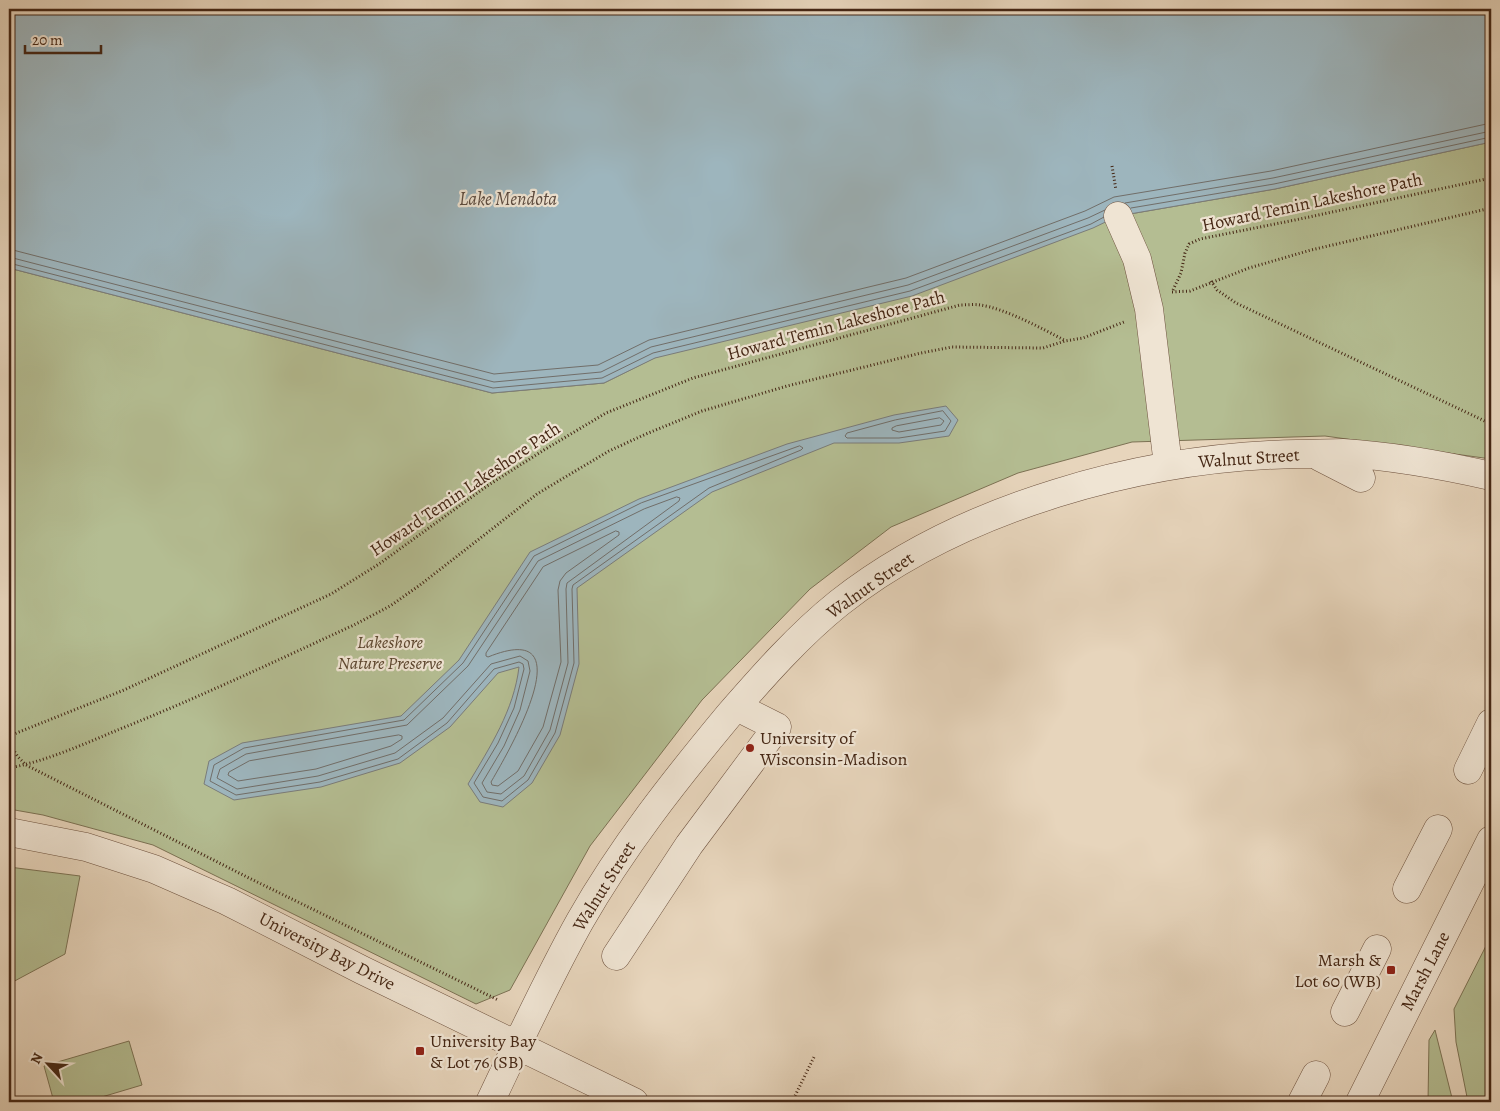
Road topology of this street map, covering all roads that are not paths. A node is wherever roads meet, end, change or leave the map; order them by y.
1 (1118, 216) dead end
2 (1314, 454) junction
3 (1172, 465) junction
4 (1491, 476) edge
5 (1199, 477) dead end
6 (1361, 478) dead end
7 (736, 707) junction
8 (1491, 723) edge
9 (1468, 770) dead end
10 (1438, 829) dead end
11 (9, 832) edge
12 (1491, 840) edge
13 (1407, 889) dead end
14 (1377, 949) dead end
15 (616, 956) dead end
16 (1345, 1012) dead end
17 (518, 1045) junction
18 (1316, 1075) dead end
19 (490, 1102) edge
20 (634, 1102) edge
21 (1302, 1102) edge
22 (1360, 1102) edge

1 - 3 street
2 - 3 street, Walnut Street
2 - 4 street, Walnut Street
2 - 6 street
3 - 5 street
3 - 7 street, Walnut Street
7 - 15 street
7 - 17 street, Walnut Street
8 - 9 street
10 - 13 street
11 - 17 street, University Bay Drive
12 - 22 street, Marsh Lane
14 - 16 street
17 - 19 street, Walnut Street
17 - 20 street, University Bay Drive
18 - 21 street

